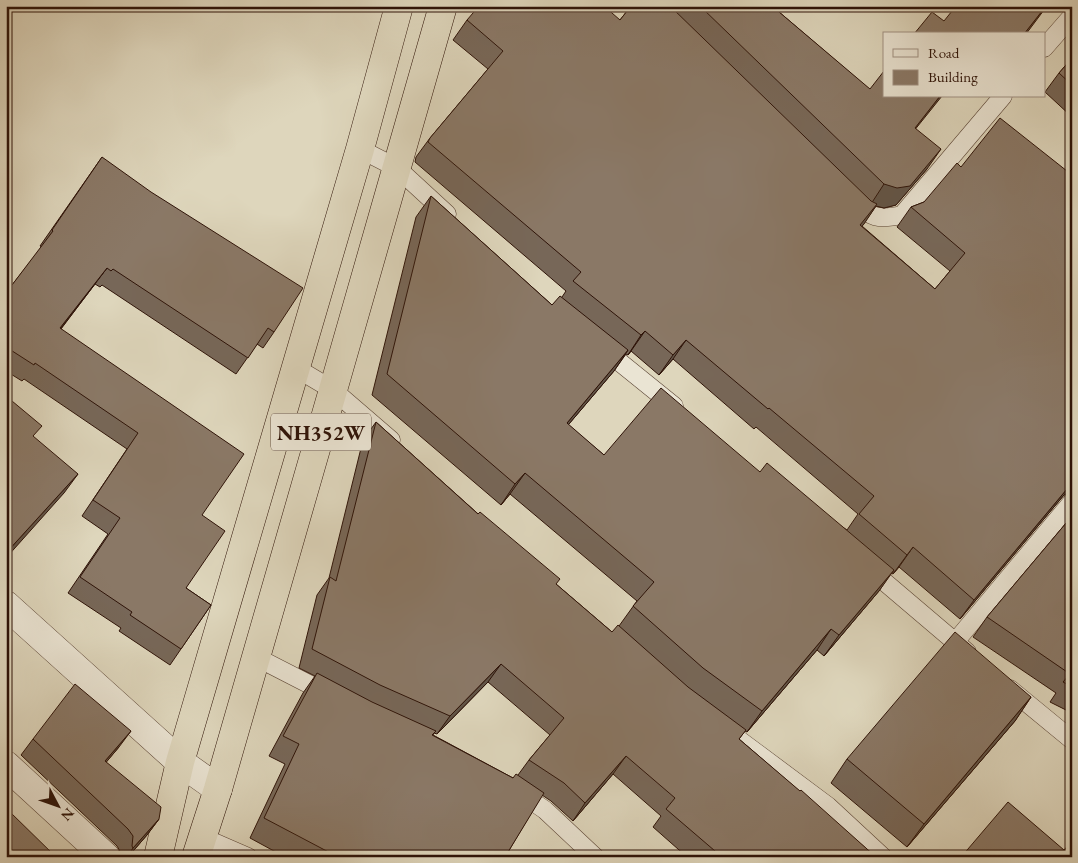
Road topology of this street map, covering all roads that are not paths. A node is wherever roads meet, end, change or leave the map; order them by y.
1 (399, 6) edge
2 (443, 6) edge
3 (1072, 16) edge
4 (1046, 46) edge
5 (1001, 98) edge
6 (360, 149) junction
7 (397, 168) junction
8 (838, 186) edge
9 (461, 227) edge
10 (585, 335) edge
11 (296, 368) junction
12 (334, 390) junction
13 (684, 414) edge
14 (401, 449) edge
15 (1072, 502) edge
16 (857, 559) edge
17 (6, 605) edge
18 (955, 642) junction
19 (256, 657) junction
20 (976, 660) edge
21 (998, 679) edge
22 (346, 704) edge
23 (713, 720) edge
24 (1072, 740) edge
25 (180, 762) junction
26 (6, 765) edge
27 (502, 781) edge
28 (218, 790) junction
29 (199, 847) edge
30 (106, 857) edge
31 (158, 857) edge
32 (248, 857) edge
33 (595, 857) edge
34 (883, 857) edge

1 - 6 highway, NH352W
2 - 7 highway, NH352W
3 - 4 lane
5 - 8 lane
6 - 7 lane
6 - 11 highway, NH352W
7 - 9 lane
7 - 12 highway, NH352W
10 - 13 lane
11 - 12 lane
11 - 25 highway, NH352W
12 - 14 lane
12 - 19 highway, NH352W
15 - 18 lane
16 - 18 lane
17 - 25 street
18 - 20 lane
19 - 22 lane
19 - 28 highway, NH352W
21 - 24 lane
23 - 34 lane
25 - 28 street
25 - 31 highway, NH352W
26 - 30 street
27 - 33 lane
28 - 29 highway, NH352W
29 - 32 lane

